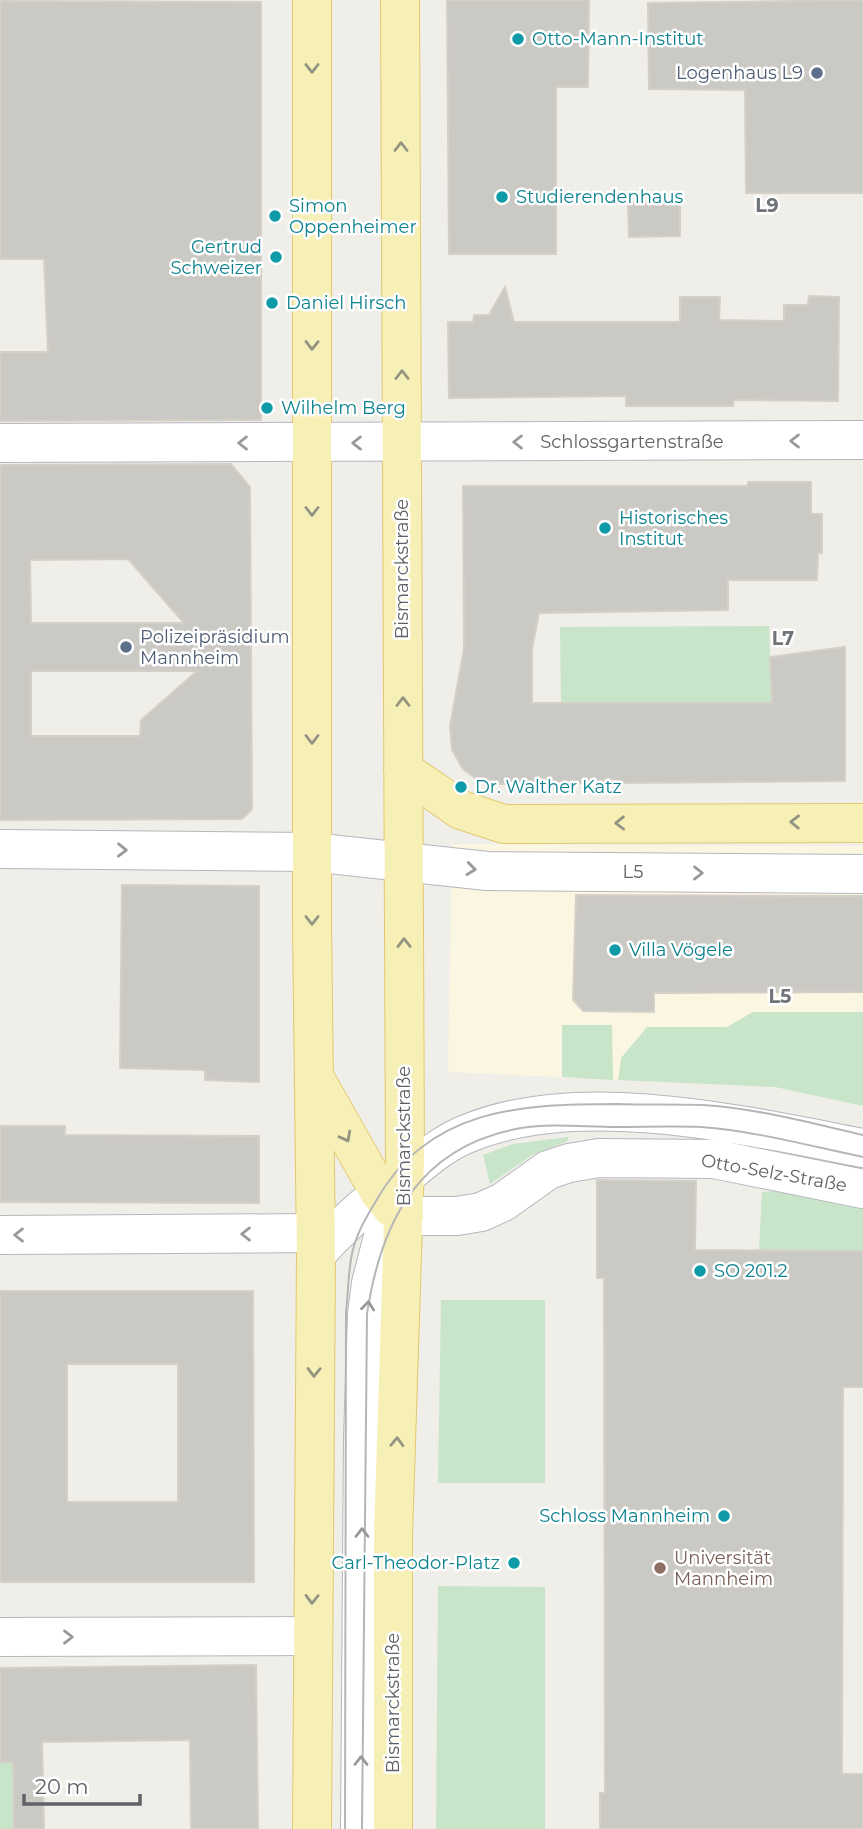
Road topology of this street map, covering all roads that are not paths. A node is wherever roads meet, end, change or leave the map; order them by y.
1 (312, 0) edge
2 (400, 0) edge
3 (863, 440) edge
4 (0, 443) edge
5 (312, 443) junction
6 (402, 443) junction
7 (403, 770) junction
8 (863, 823) edge
9 (0, 849) edge
10 (312, 852) junction
11 (403, 860) junction
12 (863, 874) edge
13 (314, 1077) junction
14 (863, 1148) edge
15 (863, 1189) edge
16 (396, 1196) junction
17 (0, 1235) edge
18 (315, 1244) junction
19 (312, 1636) junction
20 (0, 1637) edge
21 (312, 1829) edge
22 (360, 1829) edge
23 (393, 1829) edge

1 -> 5 main road
6 -> 2 main road, Bismarckstraße
3 -> 6 street, Schlossgartenstraße
5 -> 4 street
6 -> 5 street
5 -> 10 main road
7 -> 6 main road, Bismarckstraße
8 -> 7 main road
7 - 11 main road, Bismarckstraße
9 -> 10 street, L5
10 - 11 street, L5
10 -> 13 main road
11 -> 12 street, L5
16 -> 11 main road, Bismarckstraße
13 -> 16 main road
13 - 18 main road
14 - 16 street
15 - 16 street, Otto-Selz-Straße
16 - 18 street
22 -> 16 street
23 -> 16 main road, Bismarckstraße
18 -> 17 street
18 -> 19 main road
20 -> 19 street
19 - 21 main road

